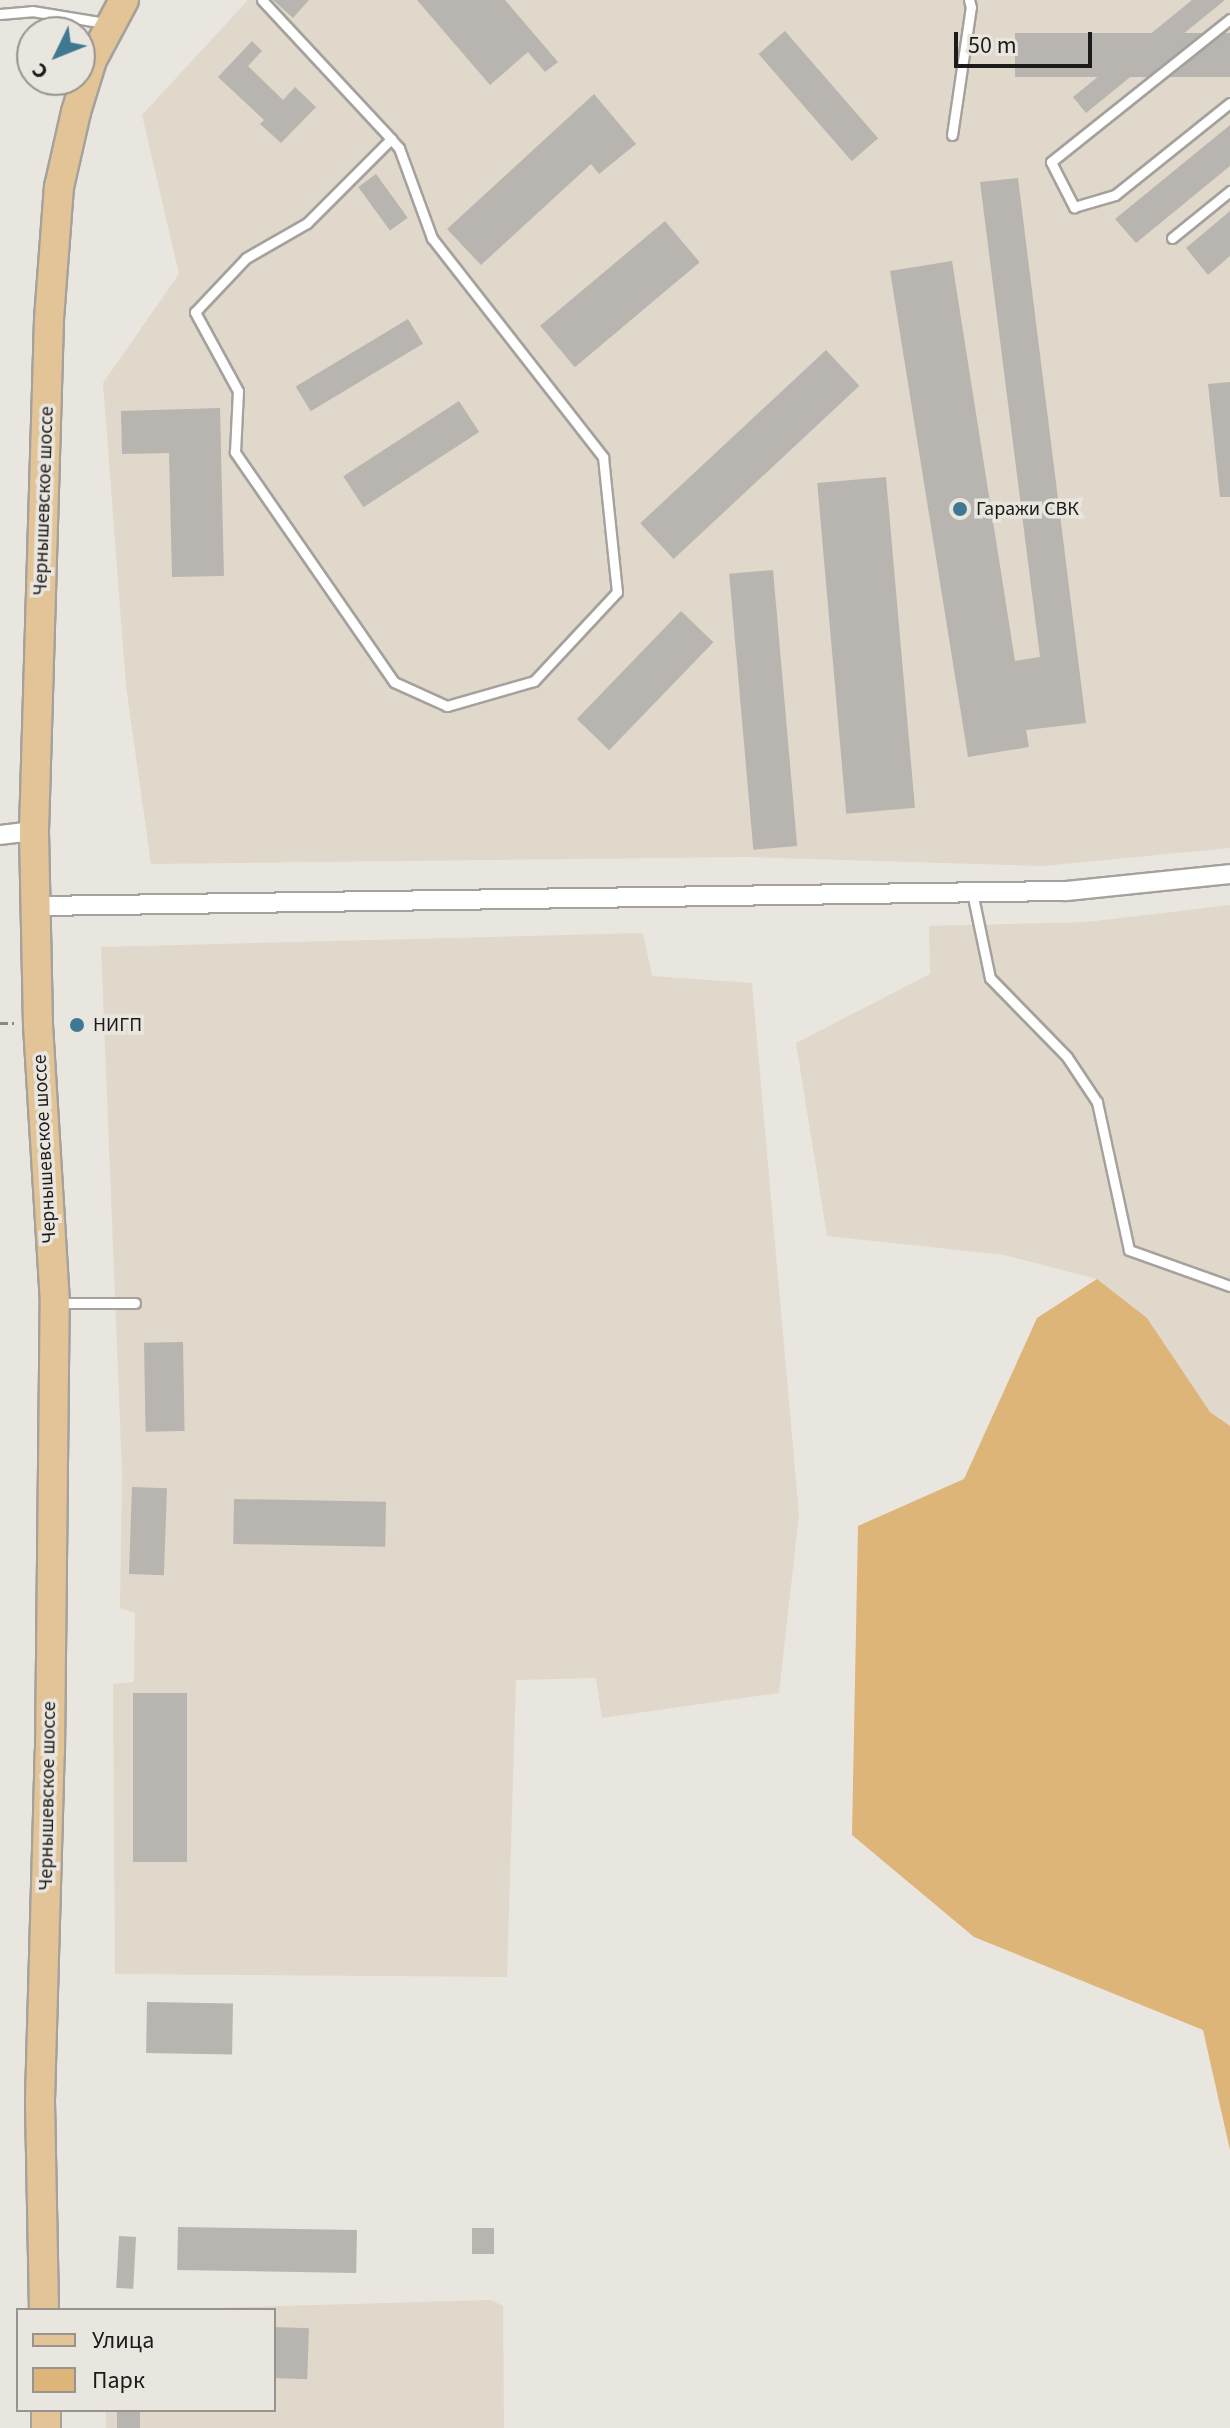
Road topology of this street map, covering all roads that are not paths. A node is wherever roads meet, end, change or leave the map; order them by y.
1 (124, 0) edge
2 (262, 0) edge
3 (969, 0) edge
4 (0, 14) edge
5 (1230, 19) edge
6 (109, 24) junction
7 (1230, 103) edge
8 (952, 135) dead end
9 (391, 139) junction
10 (1230, 191) edge
11 (1172, 238) dead end
12 (34, 831) junction
13 (0, 835) edge
14 (1230, 874) edge
15 (972, 892) junction
16 (38, 906) junction
17 (1230, 1286) edge
18 (55, 1303) junction
19 (135, 1303) dead end
20 (44, 2308) edge

1 - 6 main road, Чернышевское шоссе
2 - 9 lane
3 - 8 lane
4 - 6 lane
5 - 7 lane
6 - 12 main road, Чернышевское шоссе
9 - 9 lane
10 - 11 lane
12 - 13 street
12 - 16 main road, Чернышевское шоссе
14 - 15 street
15 - 16 street
15 - 17 lane
16 - 18 main road, Чернышевское шоссе
18 - 19 lane
18 - 20 main road, Чернышевское шоссе

